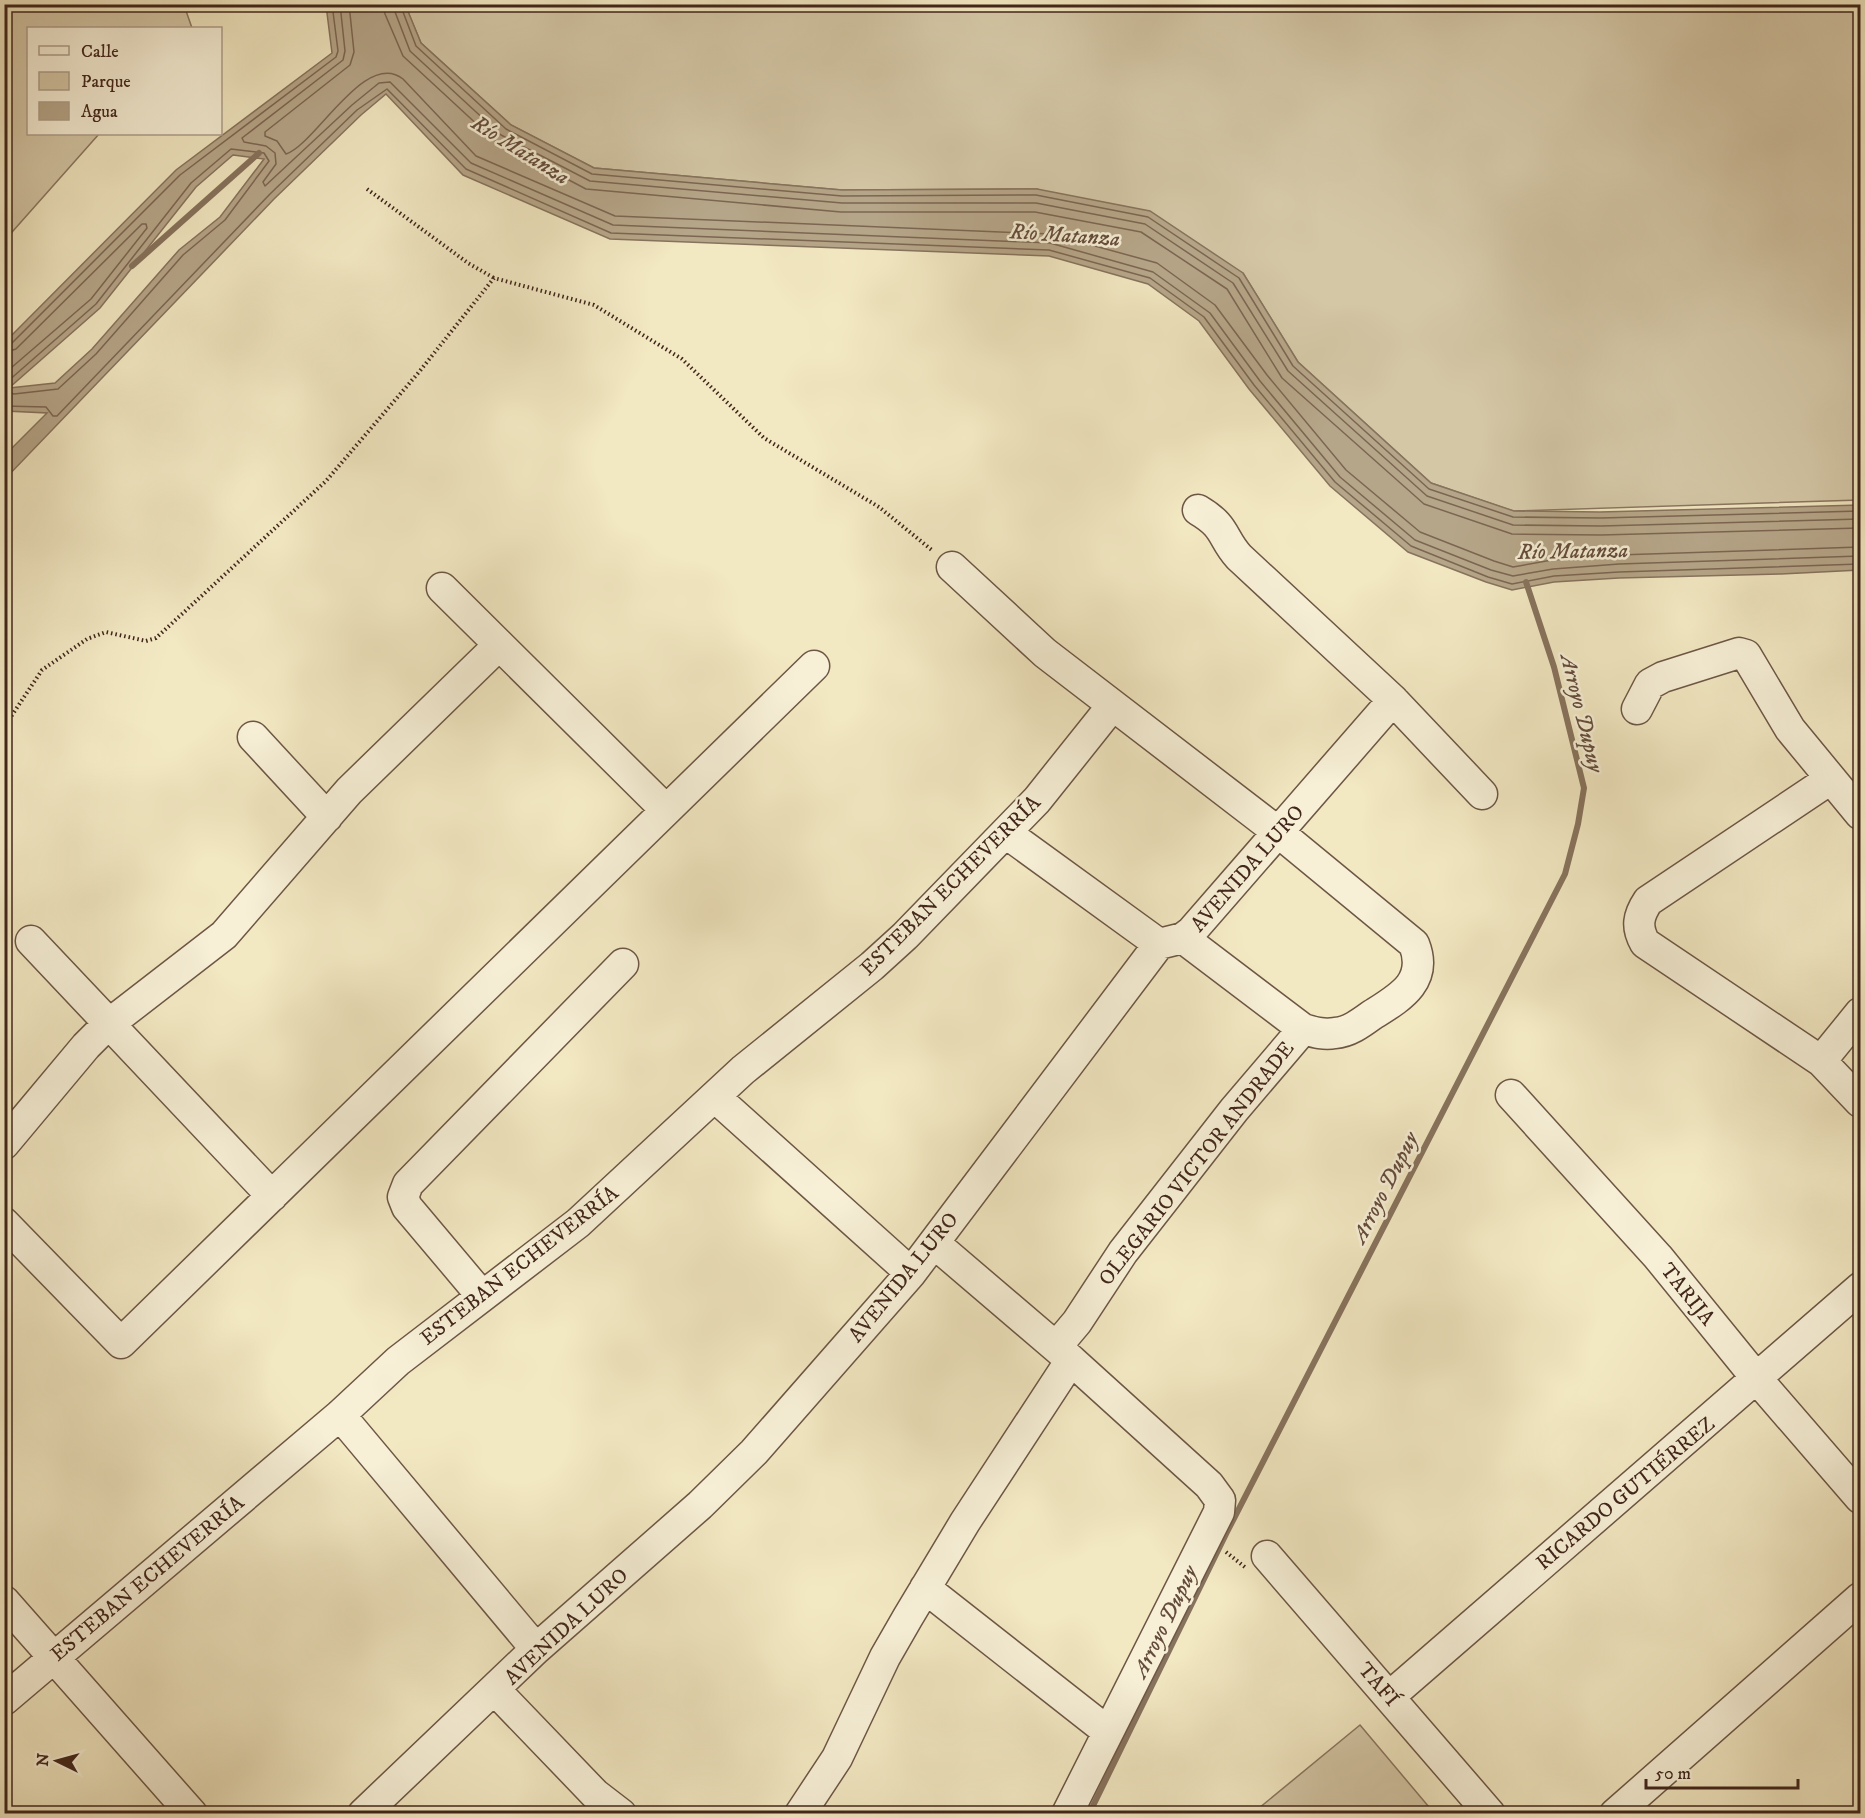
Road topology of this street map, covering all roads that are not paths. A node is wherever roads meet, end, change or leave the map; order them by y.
1 (1198, 510) dead end
2 (952, 567) road end
3 (442, 588) dead end
4 (499, 645) junction
5 (814, 666) dead end
6 (1393, 700) junction
7 (1112, 706) junction
8 (1637, 709) dead end
9 (253, 737) dead end
10 (1829, 780) junction
11 (1482, 794) dead end
12 (666, 810) junction
13 (1860, 814) edge
14 (327, 817) junction
15 (1278, 832) junction
16 (1006, 833) junction
17 (31, 941) dead end
18 (1171, 941) junction
19 (623, 964) dead end
20 (1860, 1013) edge
21 (109, 1024) junction
22 (1303, 1029) junction
23 (1821, 1061) junction
24 (1511, 1095) dead end
25 (715, 1097) junction
26 (1860, 1102) edge
27 (4, 1144) edge
28 (272, 1196) junction
29 (4, 1223) edge
30 (934, 1243) junction
31 (911, 1273) junction
32 (1860, 1288) edge
33 (482, 1296) junction
34 (1063, 1354) junction
35 (1758, 1380) junction
36 (340, 1415) junction
37 (1860, 1498) edge
38 (1267, 1556) dead end
39 (926, 1588) junction
40 (1860, 1598) edge
41 (4, 1601) edge
42 (536, 1649) junction
43 (55, 1657) junction
44 (496, 1690) junction
45 (1389, 1697) junction
46 (4, 1700) edge
47 (1107, 1731) junction
48 (192, 1814) edge
49 (363, 1814) edge
50 (621, 1814) edge
51 (800, 1814) edge
52 (1067, 1814) edge
53 (1490, 1814) edge
54 (1615, 1814) edge

1 - 6 street
2 - 7 street
3 - 4 street
4 - 12 street
4 - 14 street
5 - 12 street
6 - 11 street
6 - 15 street, AVENIDA LURO
7 - 15 street
7 - 16 street, ESTEBAN ECHEVERRÍA
8 - 10 street
9 - 14 street
10 - 13 street
10 - 23 street
12 - 28 street
14 - 21 street
15 - 18 street, AVENIDA LURO
15 - 22 street, OLEGARIO VICTOR ANDRADE
16 - 18 street
16 - 25 street, ESTEBAN ECHEVERRÍA
17 - 21 street
18 - 22 street
18 - 30 street, AVENIDA LURO
19 - 33 street
20 - 23 street
21 - 27 street
21 - 28 street
22 - 34 street, OLEGARIO VICTOR ANDRADE
23 - 26 street
24 - 35 street, TARIJA
25 - 31 street
25 - 33 street, ESTEBAN ECHEVERRÍA
28 - 29 street
30 - 31 street, AVENIDA LURO
30 - 34 street
31 - 42 street, AVENIDA LURO
32 - 35 street, RICARDO GUTIÉRREZ
33 - 36 street, ESTEBAN ECHEVERRÍA
34 - 39 street, OLEGARIO VICTOR ANDRADE
34 - 47 street
35 - 37 street, TARIJA
35 - 45 street, RICARDO GUTIÉRREZ
36 - 42 street
36 - 43 street, ESTEBAN ECHEVERRÍA
38 - 45 street, TAFÍ
39 - 47 street
39 - 51 street, OLEGARIO VICTOR ANDRADE
40 - 54 street
41 - 43 street
42 - 44 street, AVENIDA LURO
43 - 46 street, ESTEBAN ECHEVERRÍA
43 - 48 street
44 - 49 street, AVENIDA LURO
44 - 50 street
45 - 53 street, TAFÍ
47 - 52 street

